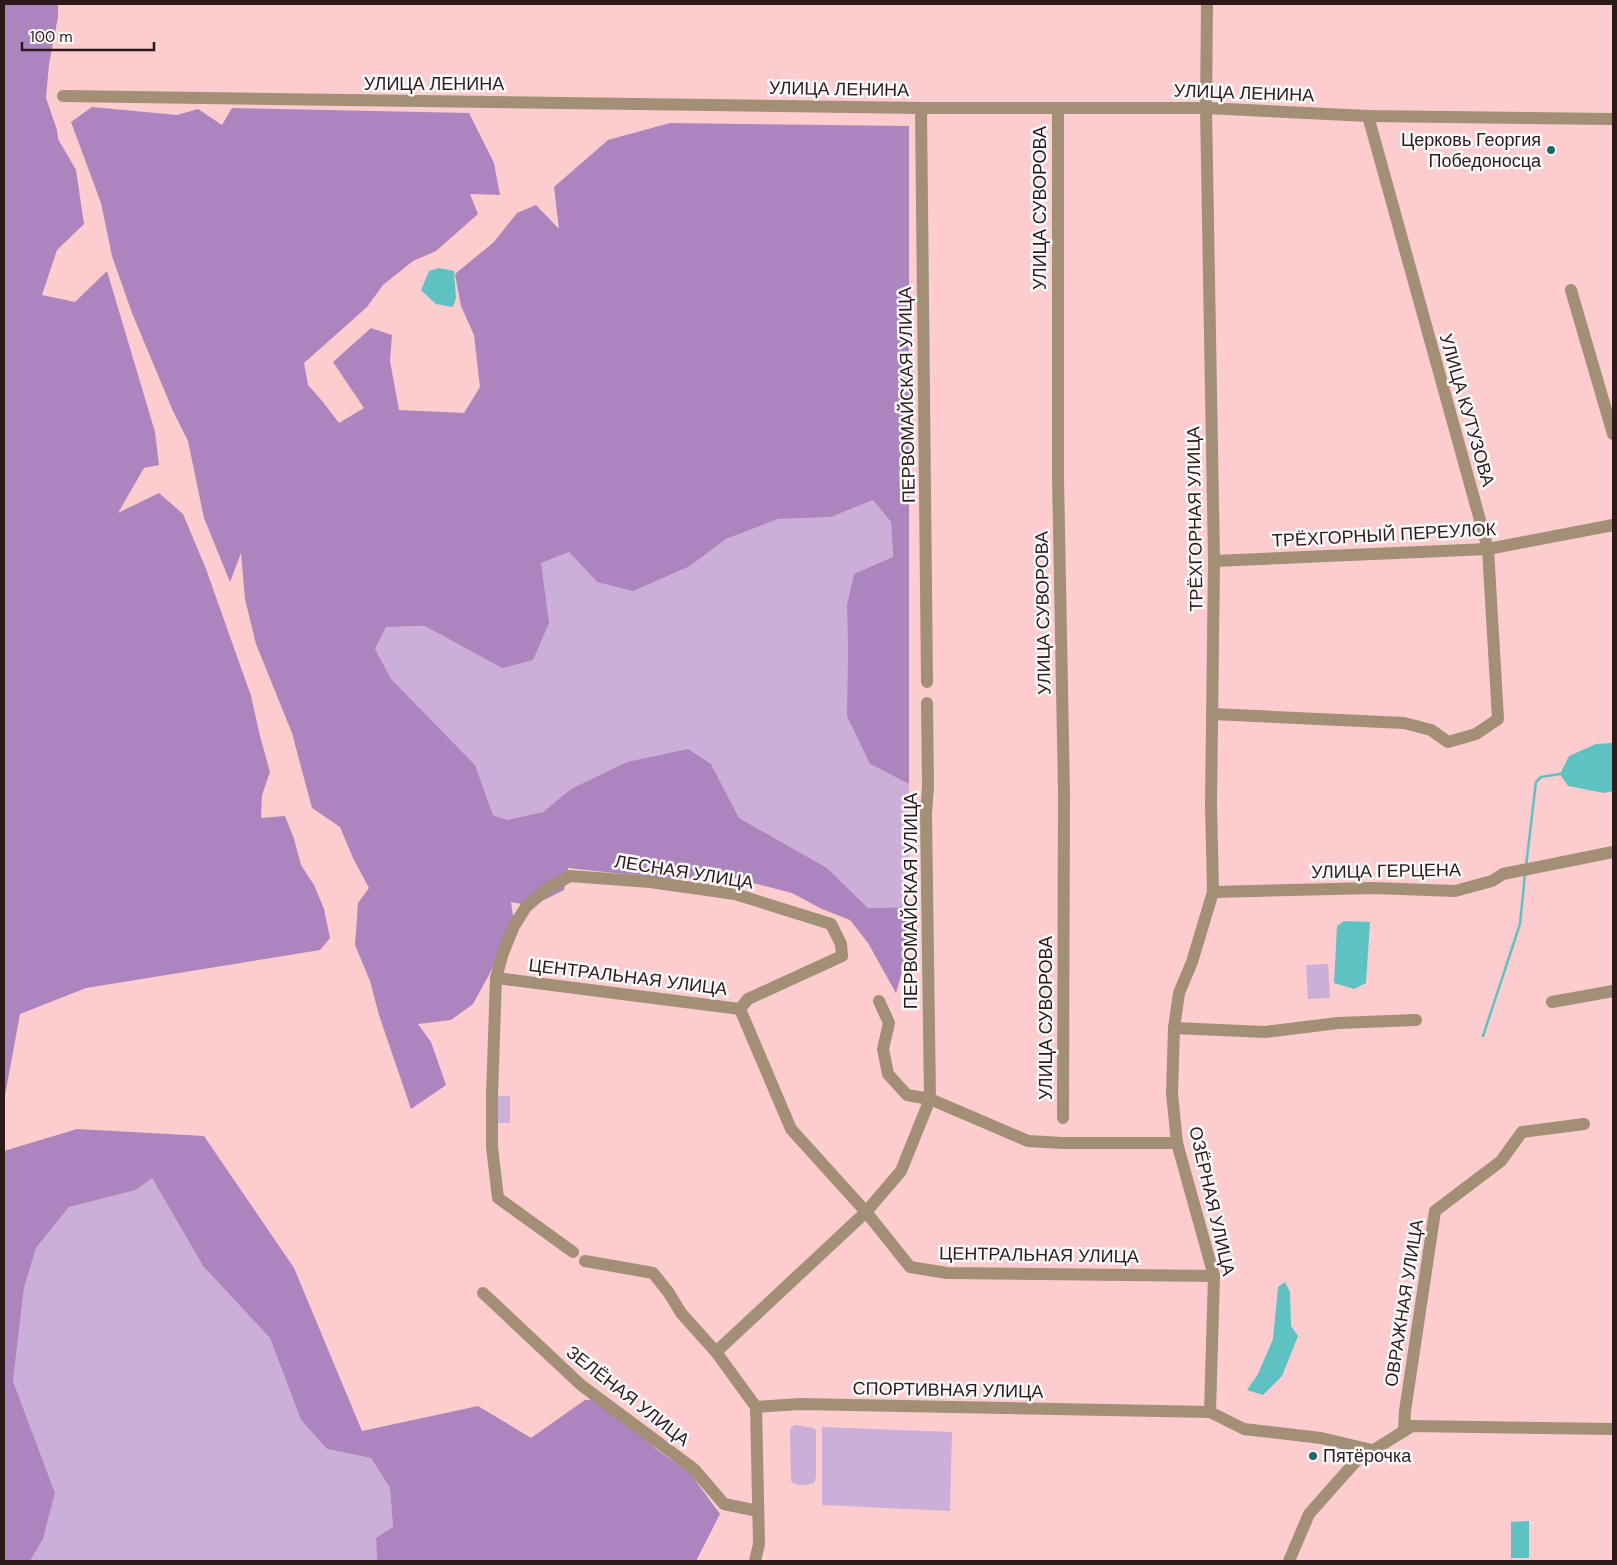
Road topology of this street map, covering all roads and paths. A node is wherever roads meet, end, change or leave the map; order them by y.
1 (1207, 4) edge
2 (64, 96) dead end
3 (921, 108) junction
4 (1058, 108) junction
5 (1206, 108) junction
6 (1368, 116) junction
7 (1613, 119) edge
8 (1571, 290) dead end
9 (1613, 434) edge
10 (1613, 526) edge
11 (1488, 549) junction
12 (1214, 561) junction
13 (927, 682) dead end
14 (928, 703) dead end
15 (1213, 714) junction
16 (1613, 852) edge
17 (1213, 892) junction
18 (496, 978) junction
19 (1613, 991) edge
20 (879, 1001) dead end
21 (1552, 1002) dead end
22 (740, 1009) junction
23 (1416, 1020) dead end
24 (1174, 1028) junction
25 (930, 1099) junction
26 (1063, 1118) dead end
27 (1584, 1124) dead end
28 (1177, 1144) junction
29 (866, 1212) junction
30 (573, 1252) dead end
31 (585, 1261) dead end
32 (1214, 1276) junction
33 (482, 1293) dead end
34 (716, 1352) junction
35 (756, 1407) junction
36 (1210, 1412) junction
37 (1613, 1429) edge
38 (1404, 1431) junction
39 (1372, 1450) junction
40 (758, 1511) junction
41 (755, 1561) edge
42 (1289, 1561) edge

1 - 5 street, ТРЁХГОРНАЯ УЛИЦА
2 - 3 street, УЛИЦА ЛЕНИНА
3 - 4 street, УЛИЦА ЛЕНИНА
3 - 13 street, ПЕРВОМАЙСКАЯ УЛИЦА
4 - 5 street, УЛИЦА ЛЕНИНА
4 - 26 street, УЛИЦА СУВОРОВА
5 - 6 street, УЛИЦА ЛЕНИНА
5 - 12 street, ТРЁХГОРНАЯ УЛИЦА
6 - 7 street, УЛИЦА ЛЕНИНА
6 - 11 street, УЛИЦА КУТУЗОВА
8 - 9 street
10 - 11 street, ТРЁХГОРНЫЙ ПЕРЕУЛОК
11 - 12 street, ТРЁХГОРНЫЙ ПЕРЕУЛОК
11 - 15 street, УЛИЦА КУТУЗОВА
12 - 15 street, ТРЁХГОРНАЯ УЛИЦА
14 - 25 street, ПЕРВОМАЙСКАЯ УЛИЦА
15 - 17 street, ТРЁХГОРНАЯ УЛИЦА
16 - 17 street, УЛИЦА ГЕРЦЕНА
17 - 24 street, ТРЁХГОРНАЯ УЛИЦА
18 - 22 street, ЦЕНТРАЛЬНАЯ УЛИЦА
18 - 22 street, ЛЕСНАЯ УЛИЦА
18 - 30 street
19 - 21 street
20 - 25 street
22 - 29 street, ЦЕНТРАЛЬНАЯ УЛИЦА
23 - 24 street
24 - 28 street, ОЗЁРНАЯ УЛИЦА
25 - 28 street
25 - 29 street
27 - 38 street, ОВРАЖНАЯ УЛИЦА
28 - 32 street, ОЗЁРНАЯ УЛИЦА
29 - 32 street, ЦЕНТРАЛЬНАЯ УЛИЦА
29 - 34 street
31 - 34 street
32 - 36 street, ОЗЁРНАЯ УЛИЦА
33 - 40 street, ЗЕЛЁНАЯ УЛИЦА
34 - 35 street
35 - 36 street, СПОРТИВНАЯ УЛИЦА
35 - 40 street
36 - 39 street, СПОРТИВНАЯ УЛИЦА
37 - 38 street
38 - 39 street
39 - 42 street
40 - 41 street

